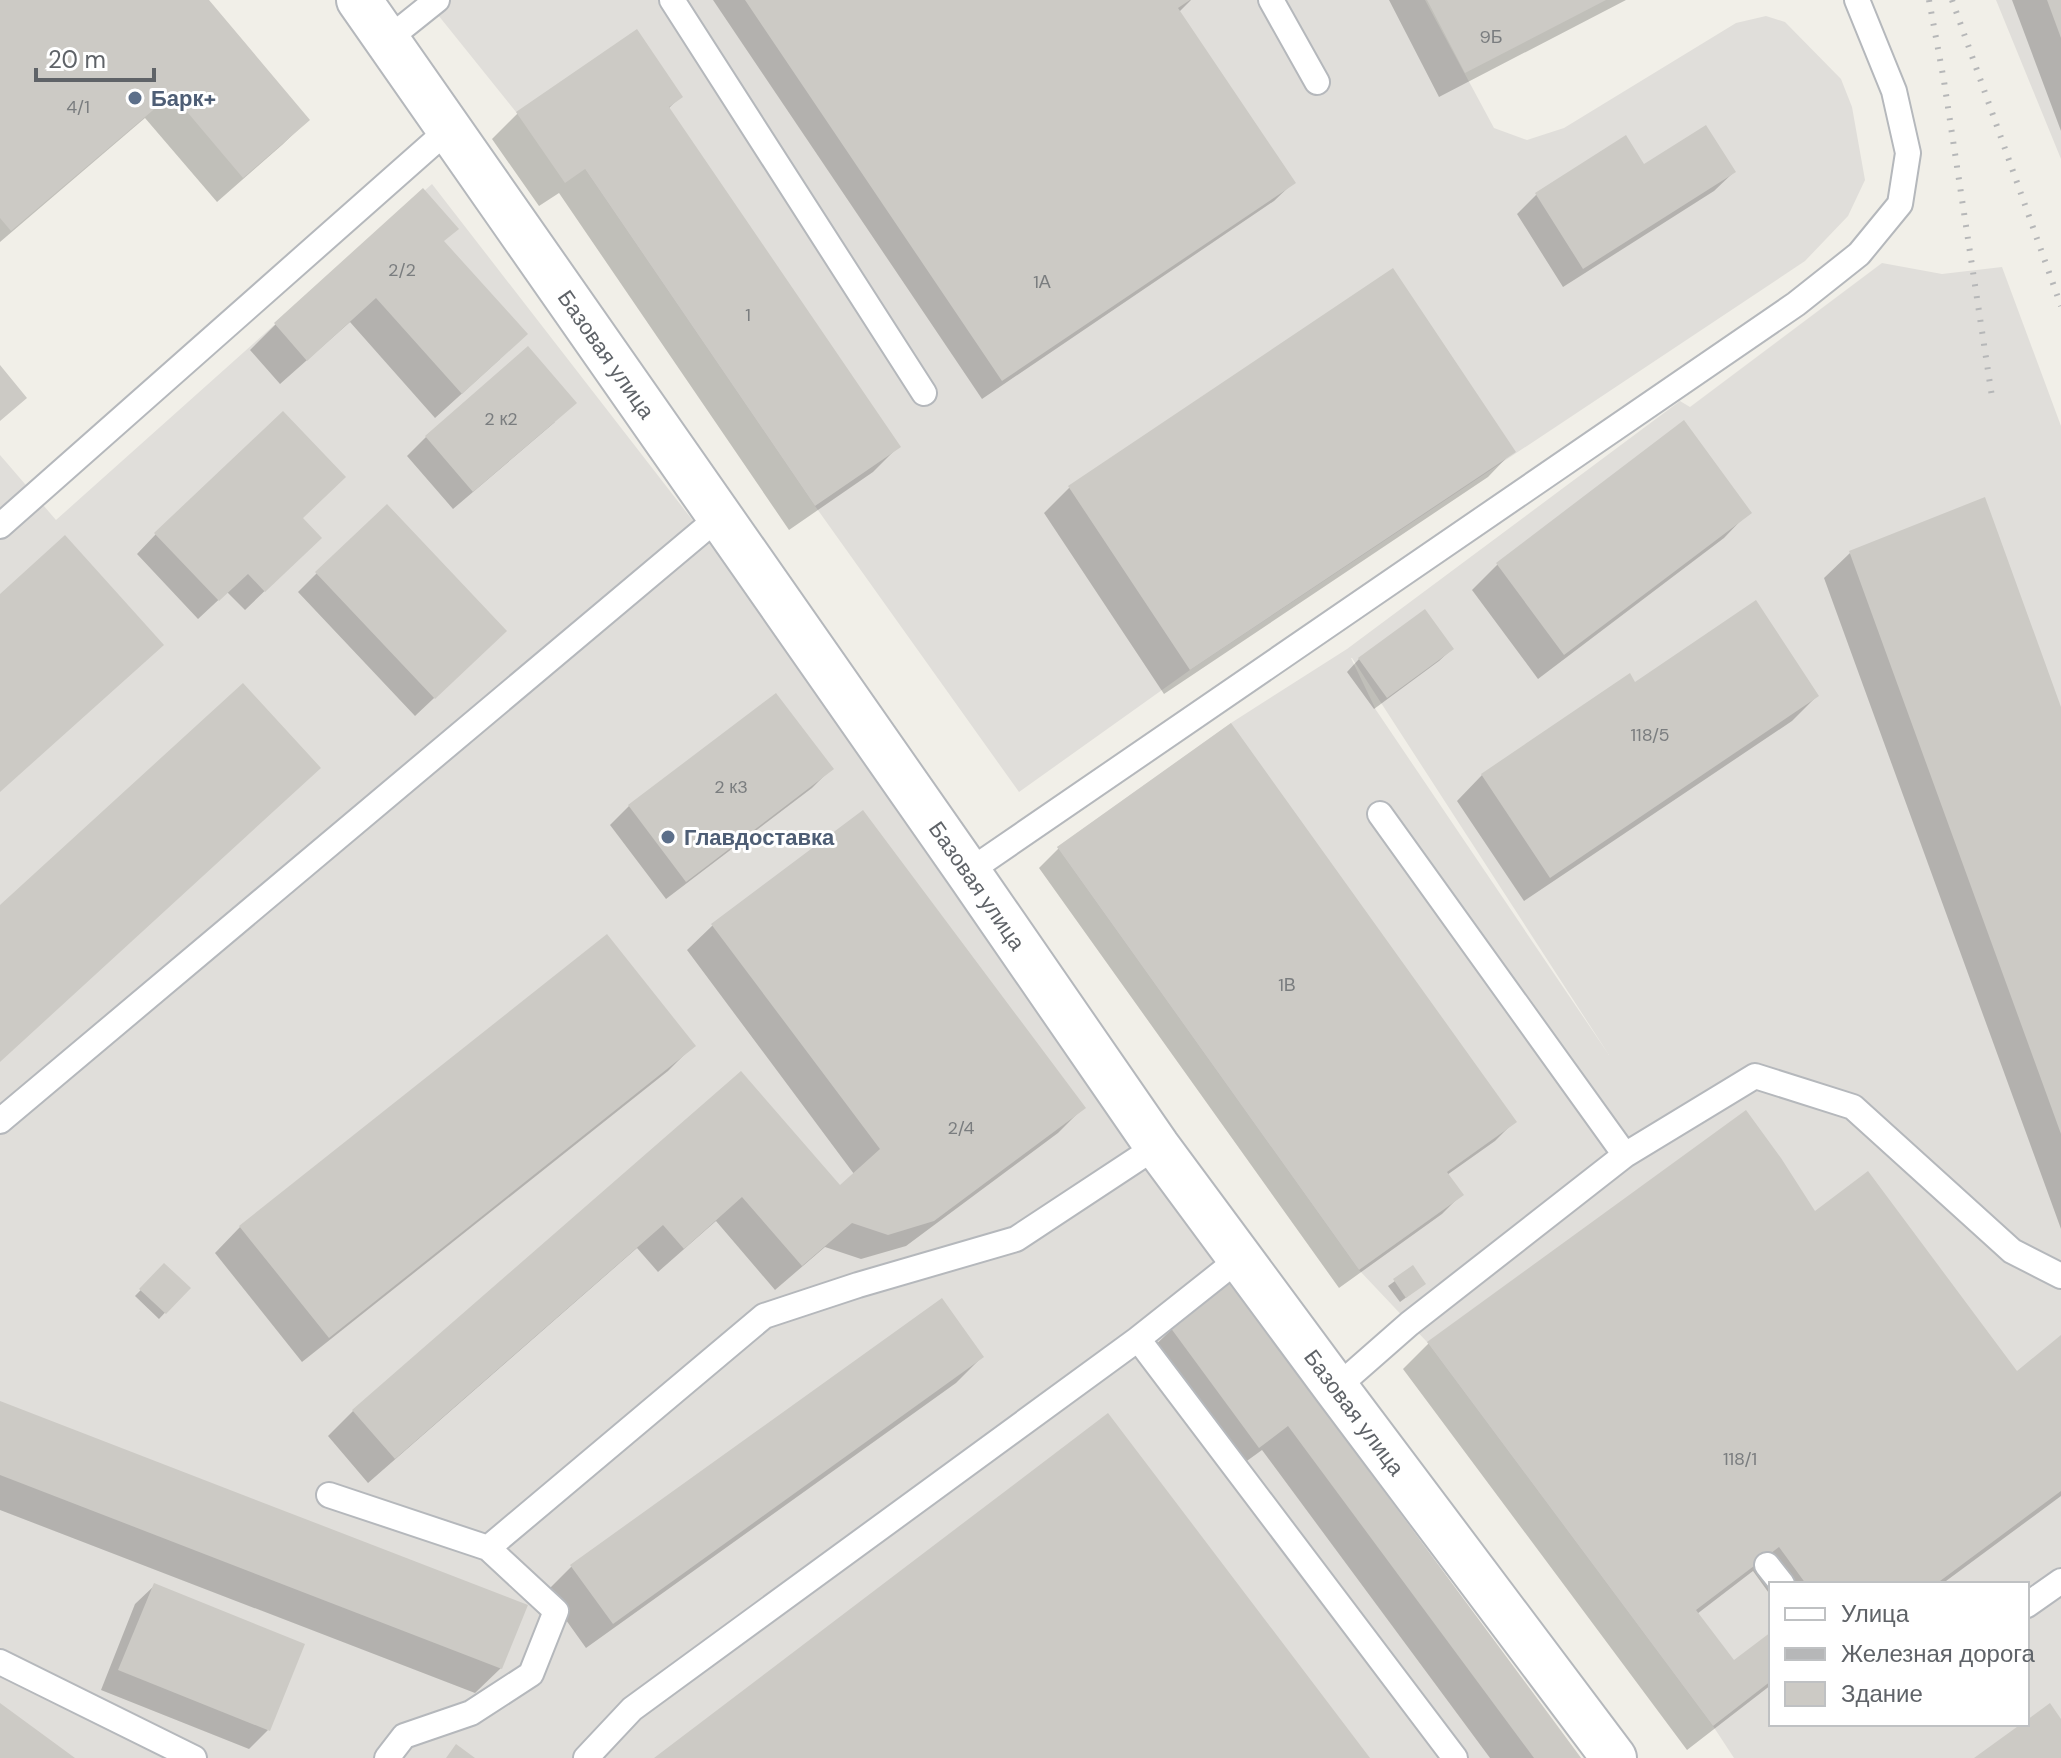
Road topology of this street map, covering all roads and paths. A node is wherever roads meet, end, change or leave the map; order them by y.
1 (359, 0) edge
2 (437, 0) edge
3 (672, 0) edge
4 (1271, 0) edge
5 (1857, 0) edge
6 (387, 40) junction
7 (1317, 82) dead end
8 (449, 129) junction
9 (924, 393) dead end
10 (720, 516) junction
11 (0, 526) edge
12 (1380, 814) dead end
13 (968, 872) junction
14 (0, 1121) edge
15 (1157, 1146) junction
16 (1625, 1155) junction
17 (1240, 1258) junction
18 (2061, 1276) edge
19 (1138, 1339) junction
20 (1336, 1388) junction
21 (329, 1495) dead end
22 (488, 1548) junction
23 (2061, 1581) edge
24 (2029, 1604) edge
25 (0, 1662) edge
26 (194, 1758) edge
27 (387, 1758) edge
28 (586, 1758) edge
29 (1455, 1758) edge
30 (1614, 1758) edge

1 - 6 street, Базовая улица
2 - 6 lane
3 - 9 lane
4 - 7 lane
5 - 13 lane
6 - 8 street, Базовая улица
8 - 10 street, Базовая улица
8 - 11 lane
10 - 13 street, Базовая улица
10 - 14 lane
12 - 16 lane
13 - 15 street, Базовая улица
15 - 17 street, Базовая улица
15 - 22 lane
16 - 18 lane
16 - 20 lane
17 - 19 lane
17 - 20 street, Базовая улица
19 - 28 lane
19 - 29 lane
20 - 30 street, Базовая улица
21 - 22 lane
22 - 27 lane
23 - 24 lane
25 - 26 lane

